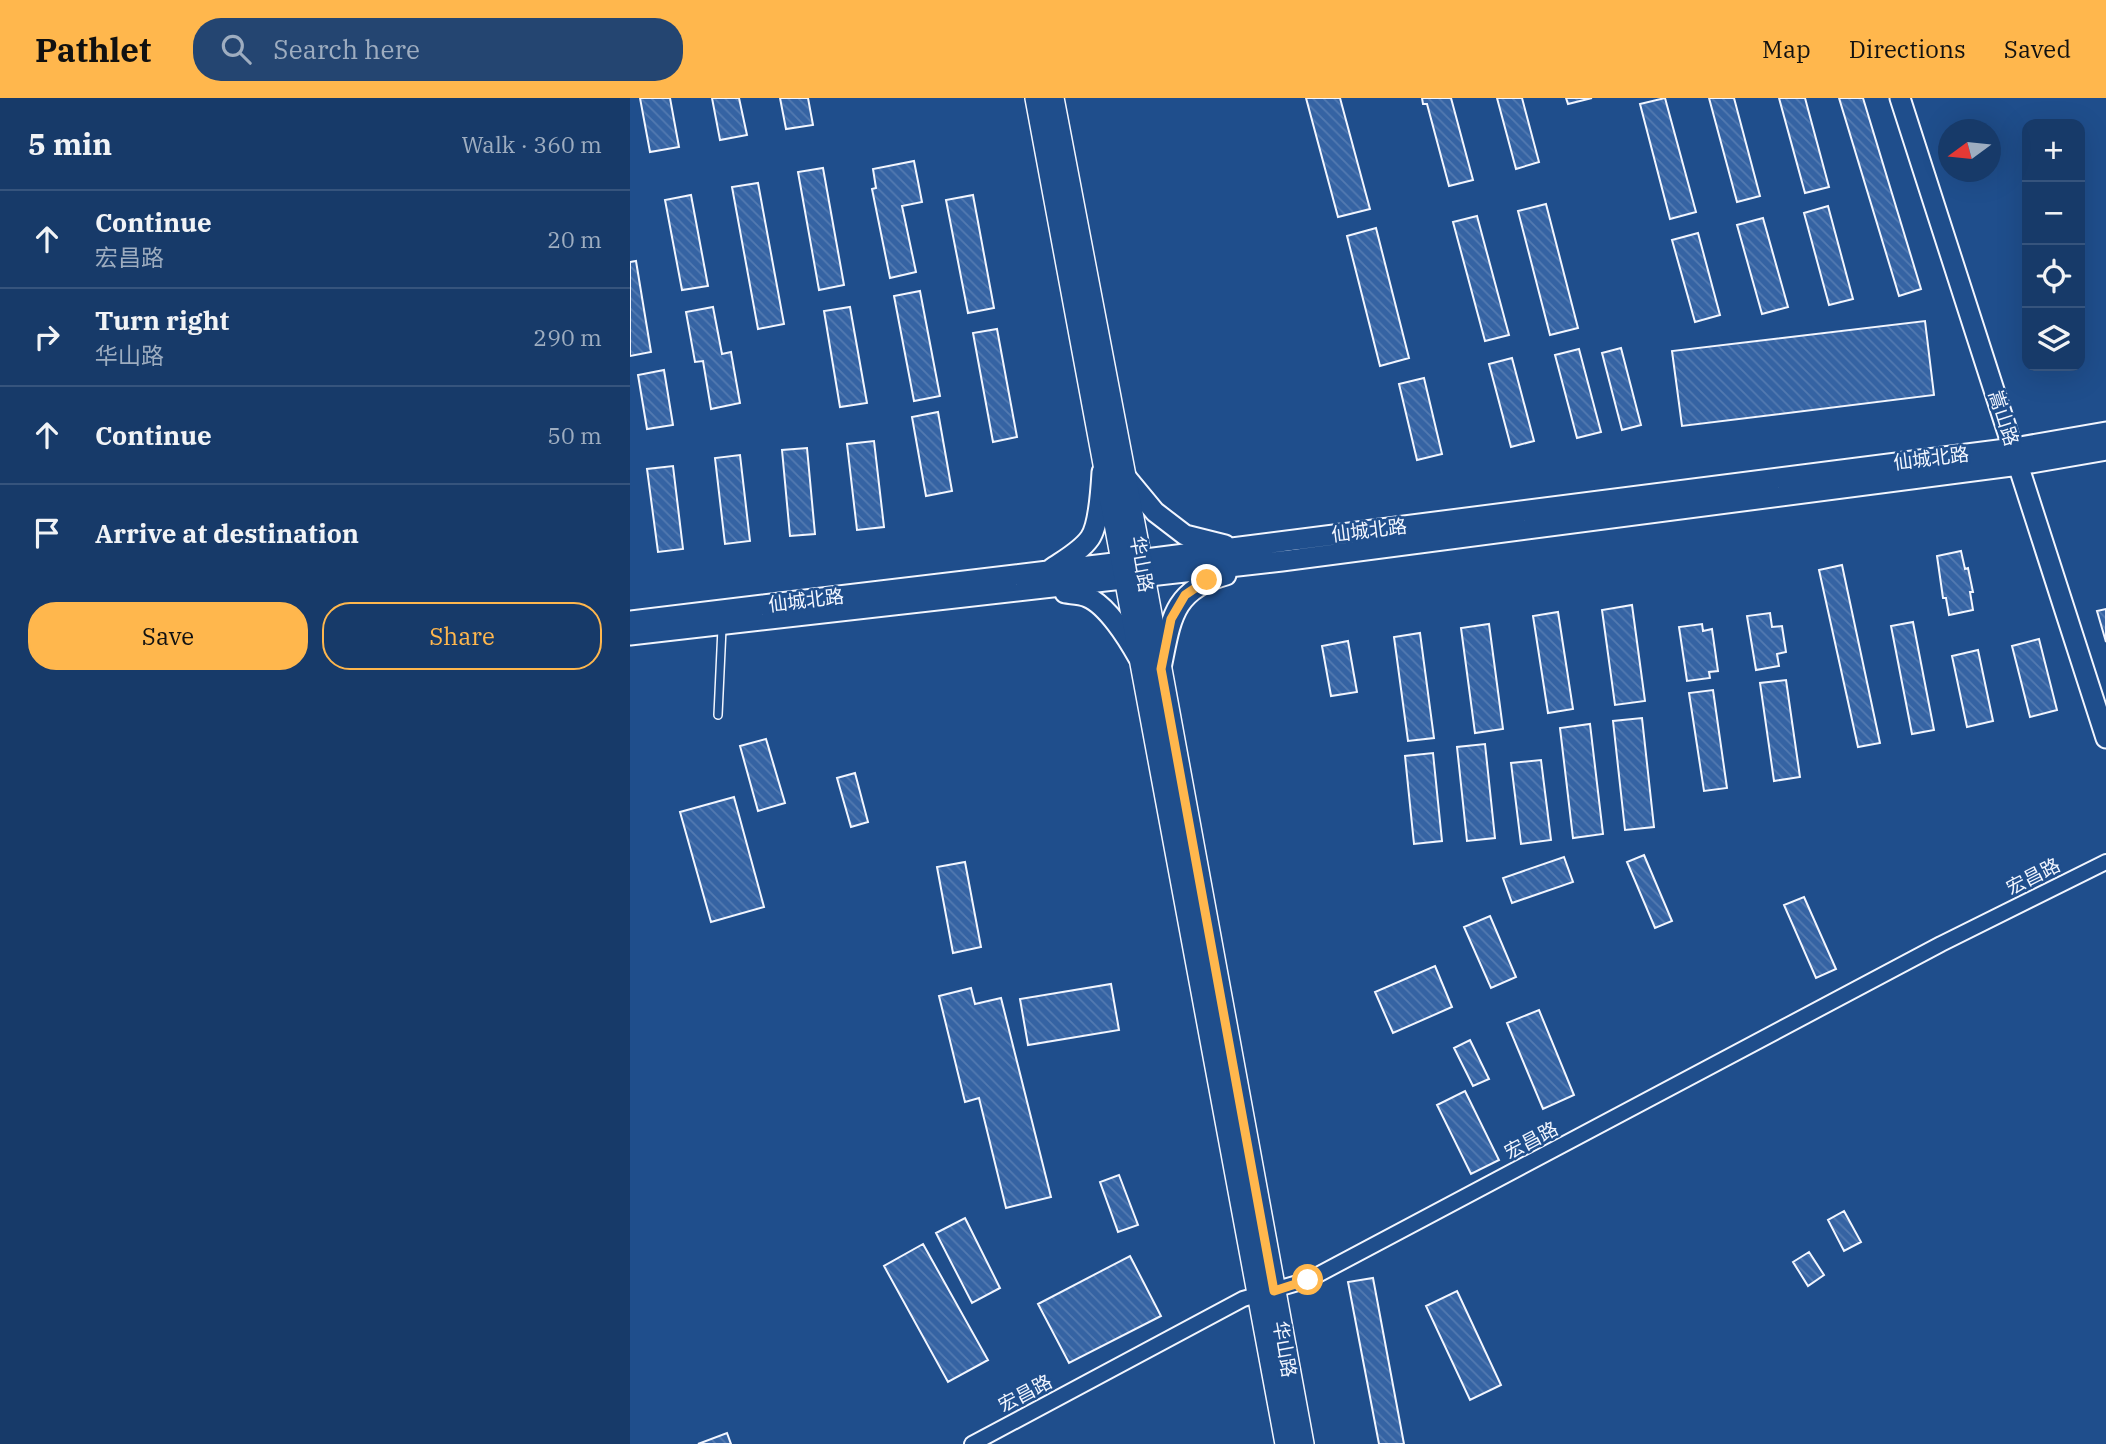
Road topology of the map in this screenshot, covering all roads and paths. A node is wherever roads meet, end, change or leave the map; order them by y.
1 (1036, 98) edge
2 (1054, 98) edge
3 (1900, 98) edge
4 (2106, 432) edge
5 (2106, 450) edge
6 (2016, 456) junction
7 (1104, 461) junction
8 (1126, 477) junction
9 (1236, 548) junction
10 (1282, 561) junction
11 (1133, 570) junction
12 (1049, 571) junction
13 (1039, 589) junction
14 (630, 621) edge
15 (722, 624) junction
16 (630, 635) edge
17 (1141, 661) junction
18 (1161, 669) junction
19 (718, 715) dead end
20 (2106, 738) edge
21 (2106, 862) edge
22 (1266, 1292) junction
23 (972, 1444) edge
24 (1286, 1444) edge
25 (1303, 1444) edge

1 - 7 main road
2 - 8 main road, 华山路
3 - 6 main road, 嵩山路
4 - 6 main road, 仙城北路
5 - 6 main road, 仙城北路
6 - 9 main road, 仙城北路
6 - 10 main road, 仙城北路
6 - 20 main road, 嵩山路
7 - 11 main road
7 - 12 main road
8 - 9 main road
8 - 11 main road, 华山路
9 - 11 main road, 仙城北路
10 - 11 main road, 仙城北路
10 - 18 main road
11 - 12 main road, 仙城北路
11 - 13 main road, 仙城北路
11 - 17 main road
11 - 18 main road, 华山路
12 - 14 main road, 仙城北路
13 - 15 main road, 仙城北路
13 - 17 main road
15 - 16 main road, 仙城北路
15 - 19 lane
17 - 22 main road
18 - 22 main road, 华山路
21 - 22 street, 宏昌路
22 - 23 street, 宏昌路
22 - 24 main road
22 - 25 main road, 华山路

